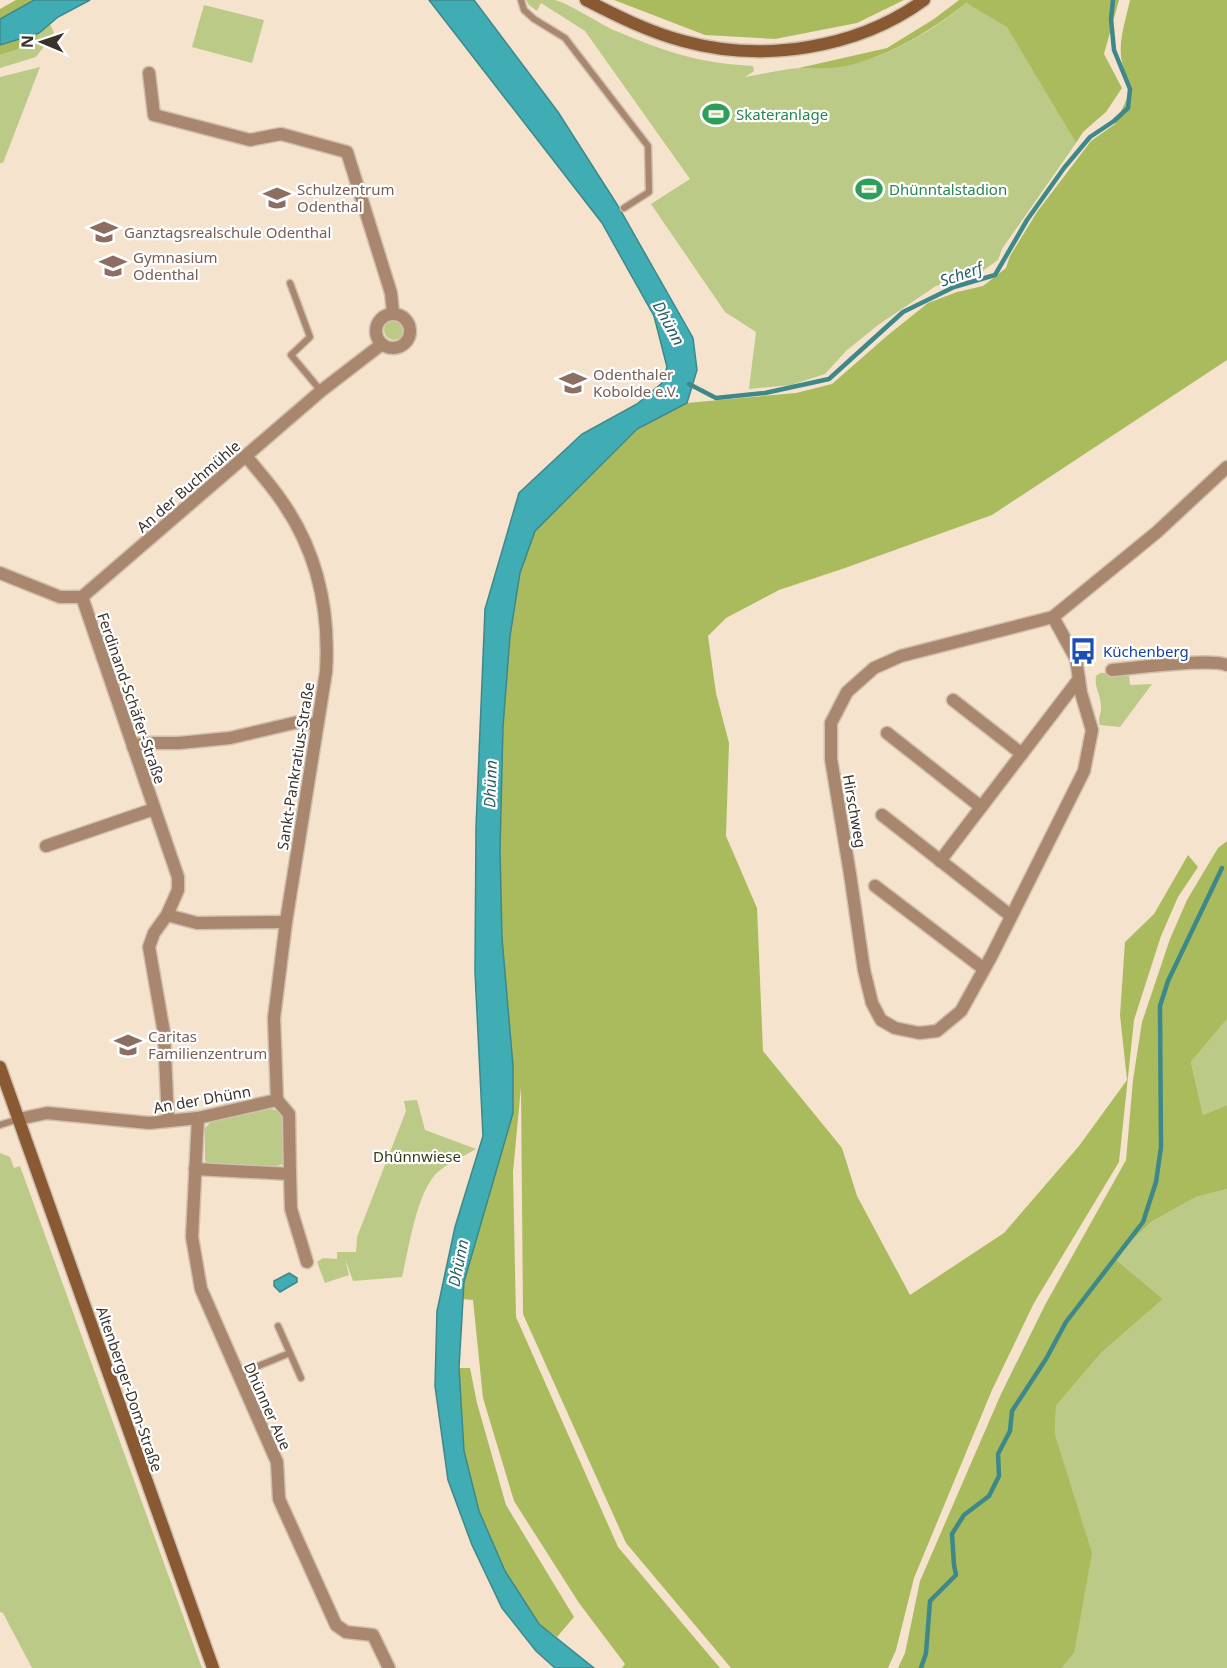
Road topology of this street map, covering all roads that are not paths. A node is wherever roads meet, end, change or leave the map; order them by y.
1 (521, 0) edge
2 (586, 0) edge
3 (924, 0) edge
4 (149, 73) dead end
5 (624, 208) dead end
6 (290, 283) dead end
7 (393, 313) junction
8 (382, 344) junction
9 (321, 391) junction
10 (246, 456) junction
11 (1227, 467) edge
12 (0, 573) edge
13 (82, 597) junction
14 (1053, 617) junction
15 (1227, 665) edge
16 (1112, 670) dead end
17 (1079, 679) junction
18 (953, 700) dead end
19 (316, 724) junction
20 (887, 733) dead end
21 (133, 747) junction
22 (1022, 754) junction
23 (981, 807) junction
24 (154, 809) junction
25 (882, 815) dead end
26 (46, 846) dead end
27 (940, 861) junction
28 (875, 886) dead end
29 (167, 915) junction
30 (1011, 916) junction
31 (286, 922) junction
32 (984, 969) junction
33 (0, 1067) edge
34 (277, 1100) junction
35 (198, 1118) junction
36 (19, 1119) junction
37 (168, 1121) junction
38 (0, 1125) edge
39 (195, 1169) junction
40 (290, 1174) junction
41 (307, 1262) dead end
42 (278, 1326) dead end
43 (290, 1353) junction
44 (238, 1374) junction
45 (301, 1378) dead end
46 (213, 1668) edge
47 (389, 1668) edge

1 - 5 lane
2 - 3 main road
4 - 7 street
6 - 9 lane
7 - 8 street
7 - 8 street, An der Buchmühle
8 - 9 street, An der Buchmühle
9 - 10 street, An der Buchmühle
10 - 13 street, An der Buchmühle
10 - 19 street, Sankt-Pankratius-Straße
11 - 14 street, Hirschweg
12 - 13 street
13 - 21 street, Ferdinand-Schäfer-Straße
14 - 17 street, Hirschweg
14 - 32 street, Hirschweg
15 - 16 street
17 - 22 street
17 - 30 street, Hirschweg
18 - 22 street
19 - 21 street
19 - 31 street, Sankt-Pankratius-Straße
20 - 23 street
21 - 24 street, Ferdinand-Schäfer-Straße
22 - 23 street
23 - 27 street
24 - 26 street
24 - 29 street, Ferdinand-Schäfer-Straße
25 - 27 street, Hirschweg
27 - 30 street, Hirschweg
28 - 32 street
29 - 31 street
29 - 37 street, Ferdinand-Schäfer-Straße
30 - 32 street, Hirschweg
31 - 34 street, Sankt-Pankratius-Straße
33 - 36 main road, Altenberger-Dom-Straße
34 - 35 street, An der Dhünn
34 - 40 street
35 - 37 street, An der Dhünn
35 - 39 street, Dhünner Aue
36 - 37 street, An der Dhünn
36 - 38 lane
36 - 46 main road, Altenberger-Dom-Straße
39 - 40 street
39 - 44 street, Dhünner Aue
40 - 41 street
42 - 43 lane
43 - 44 lane
43 - 45 lane
44 - 47 street, Dhünner Aue

